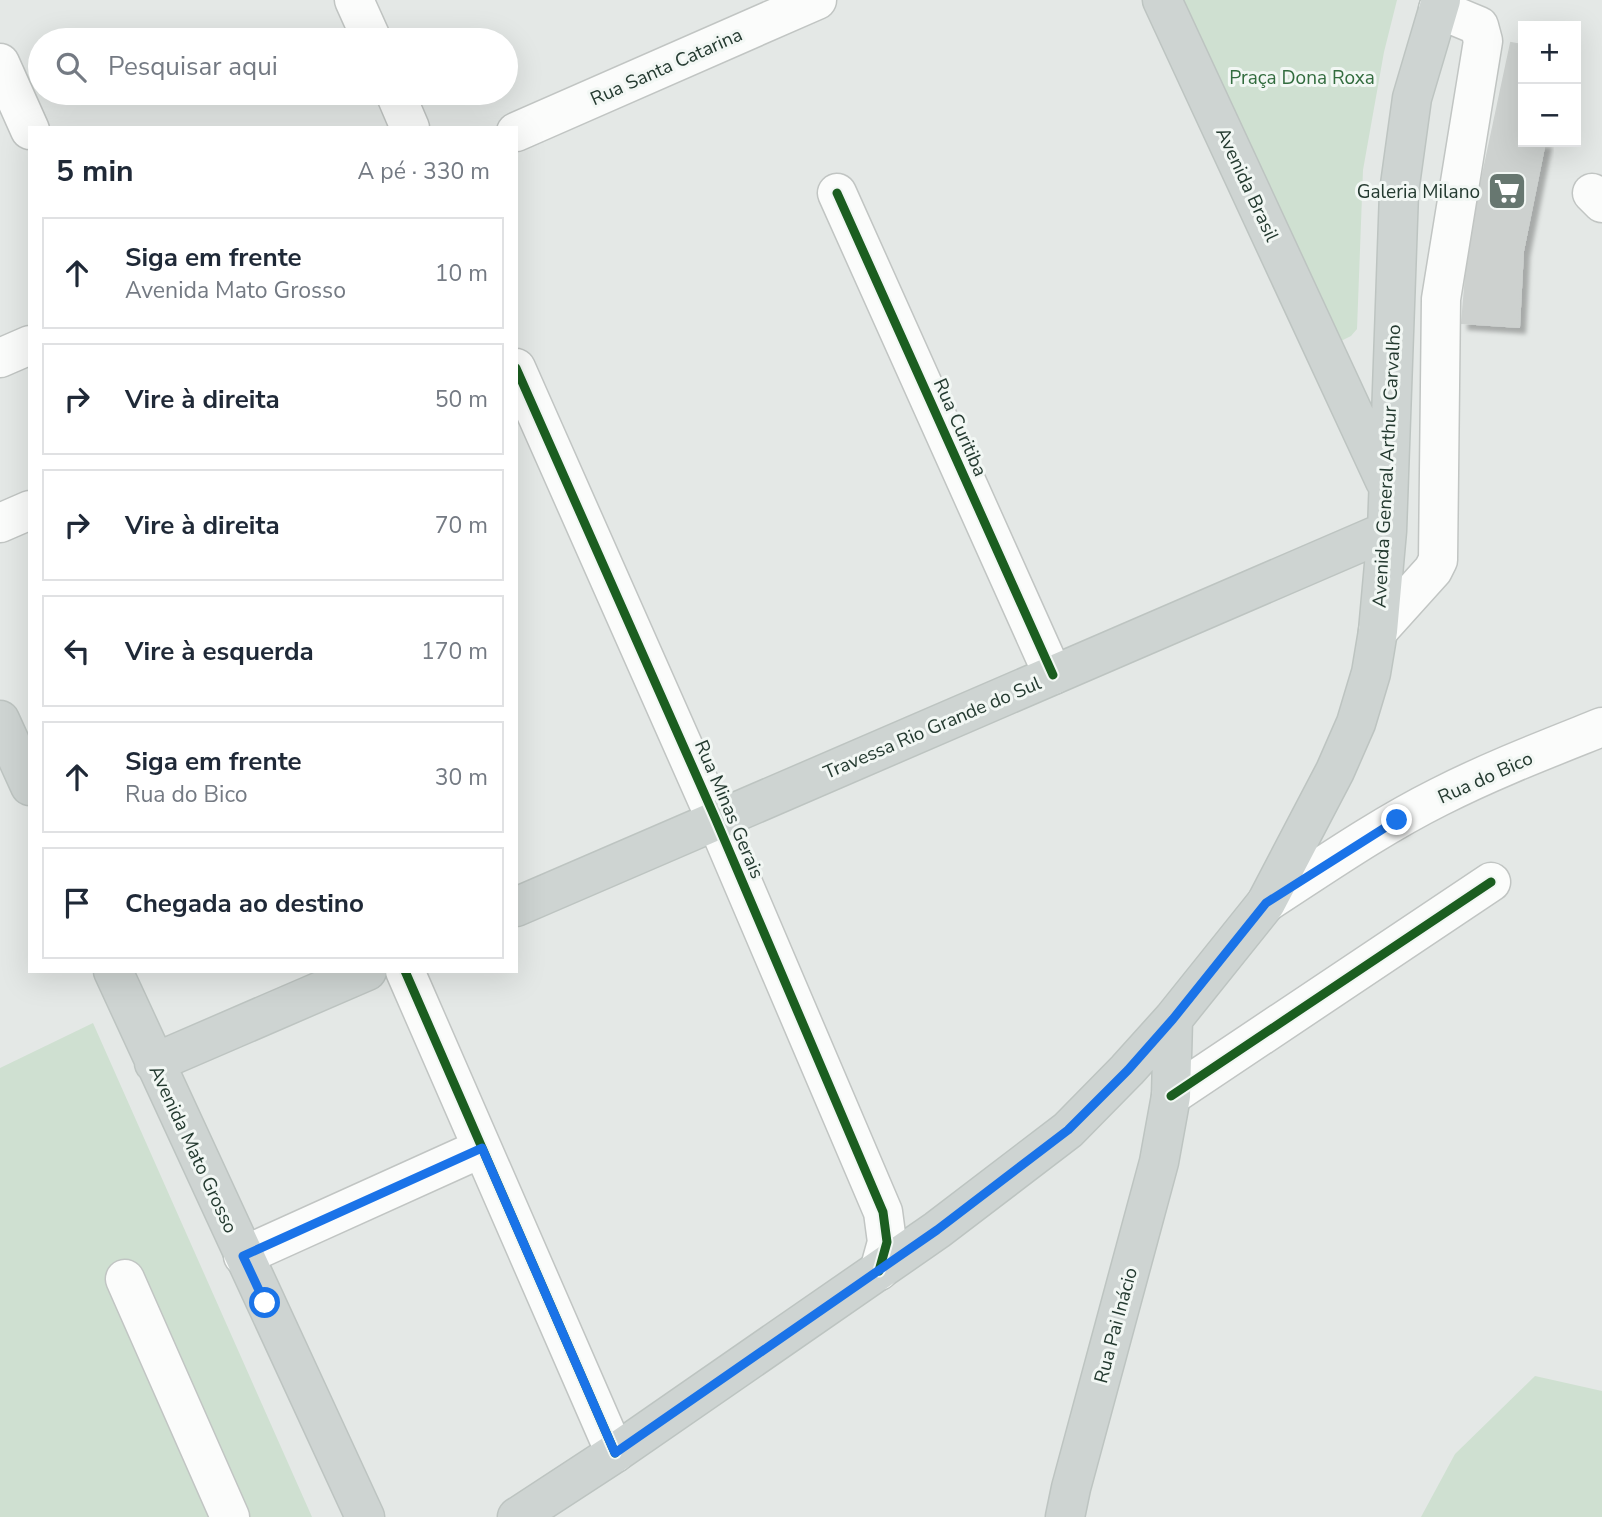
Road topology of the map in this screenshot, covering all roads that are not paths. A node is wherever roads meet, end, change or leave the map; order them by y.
1 (354, 0) edge
2 (817, 0) edge
3 (1162, 0) edge
4 (1439, 5) edge
5 (758, 12) edge
6 (367, 28) edge
7 (0, 62) edge
8 (400, 105) edge
9 (28, 126) edge
10 (409, 126) edge
11 (518, 131) edge
12 (837, 193) dead end
13 (28, 346) edge
14 (0, 358) edge
15 (1333, 369) junction
16 (518, 373) edge
17 (1391, 376) junction
18 (1388, 489) junction
19 (28, 511) edge
20 (0, 523) edge
21 (1387, 531) junction
22 (1378, 631) junction
23 (1053, 675) junction
24 (1602, 727) edge
25 (13, 729) edge
26 (28, 779) edge
27 (716, 820) junction
28 (1491, 882) dead end
29 (1266, 903) junction
30 (518, 906) edge
31 (114, 973) edge
32 (362, 973) edge
33 (406, 973) edge
34 (1173, 1019) junction
35 (154, 1063) junction
36 (1128, 1070) junction
37 (1169, 1115) junction
38 (482, 1148) junction
39 (883, 1212) junction
40 (937, 1230) junction
41 (243, 1256) junction
42 (879, 1271) junction
43 (125, 1279) dead end
44 (615, 1453) junction
45 (230, 1517) edge
46 (365, 1517) edge
47 (517, 1517) edge
48 (1065, 1517) edge

1 - 6 street
2 - 5 street, Rua Santa Catarina
3 - 15 main road, Avenida Brasil
4 - 17 main road, Avenida General Arthur Carvalho
4 - 22 street
5 - 11 street, Rua Santa Catarina
7 - 9 street
8 - 10 street
12 - 23 street, Rua Curitiba
13 - 14 street
15 - 17 main road
15 - 18 main road, Avenida Brasil
16 - 27 street, Rua Minas Gerais
17 - 18 main road, Avenida General Arthur Carvalho
18 - 21 main road, Avenida General Arthur Carvalho
19 - 20 street
21 - 22 main road, Avenida General Arthur Carvalho
21 - 23 main road, Travessa Rio Grande do Sul
22 - 29 main road, Avenida General Arthur Carvalho
23 - 27 main road, Travessa Rio Grande do Sul
24 - 29 street, Rua do Bico
25 - 26 main road
27 - 30 main road, Travessa Rio Grande do Sul
27 - 39 street, Rua Minas Gerais
28 - 37 street
29 - 34 main road, Avenida General Arthur Carvalho
31 - 35 main road, Avenida Mato Grosso
32 - 35 main road
33 - 38 street
34 - 36 main road, Avenida General Arthur Carvalho
34 - 37 main road, Rua Pai Inácio
35 - 41 main road, Avenida Mato Grosso
36 - 37 main road
36 - 40 main road, Avenida General Arthur Carvalho
37 - 48 main road, Rua Pai Inácio
38 - 41 street
38 - 44 street
39 - 40 street
39 - 42 street, Rua Minas Gerais
40 - 42 main road, Avenida General Arthur Carvalho
41 - 46 main road, Avenida Mato Grosso
42 - 44 main road, Avenida General Arthur Carvalho
43 - 45 street
44 - 47 main road, Avenida General Arthur Carvalho

